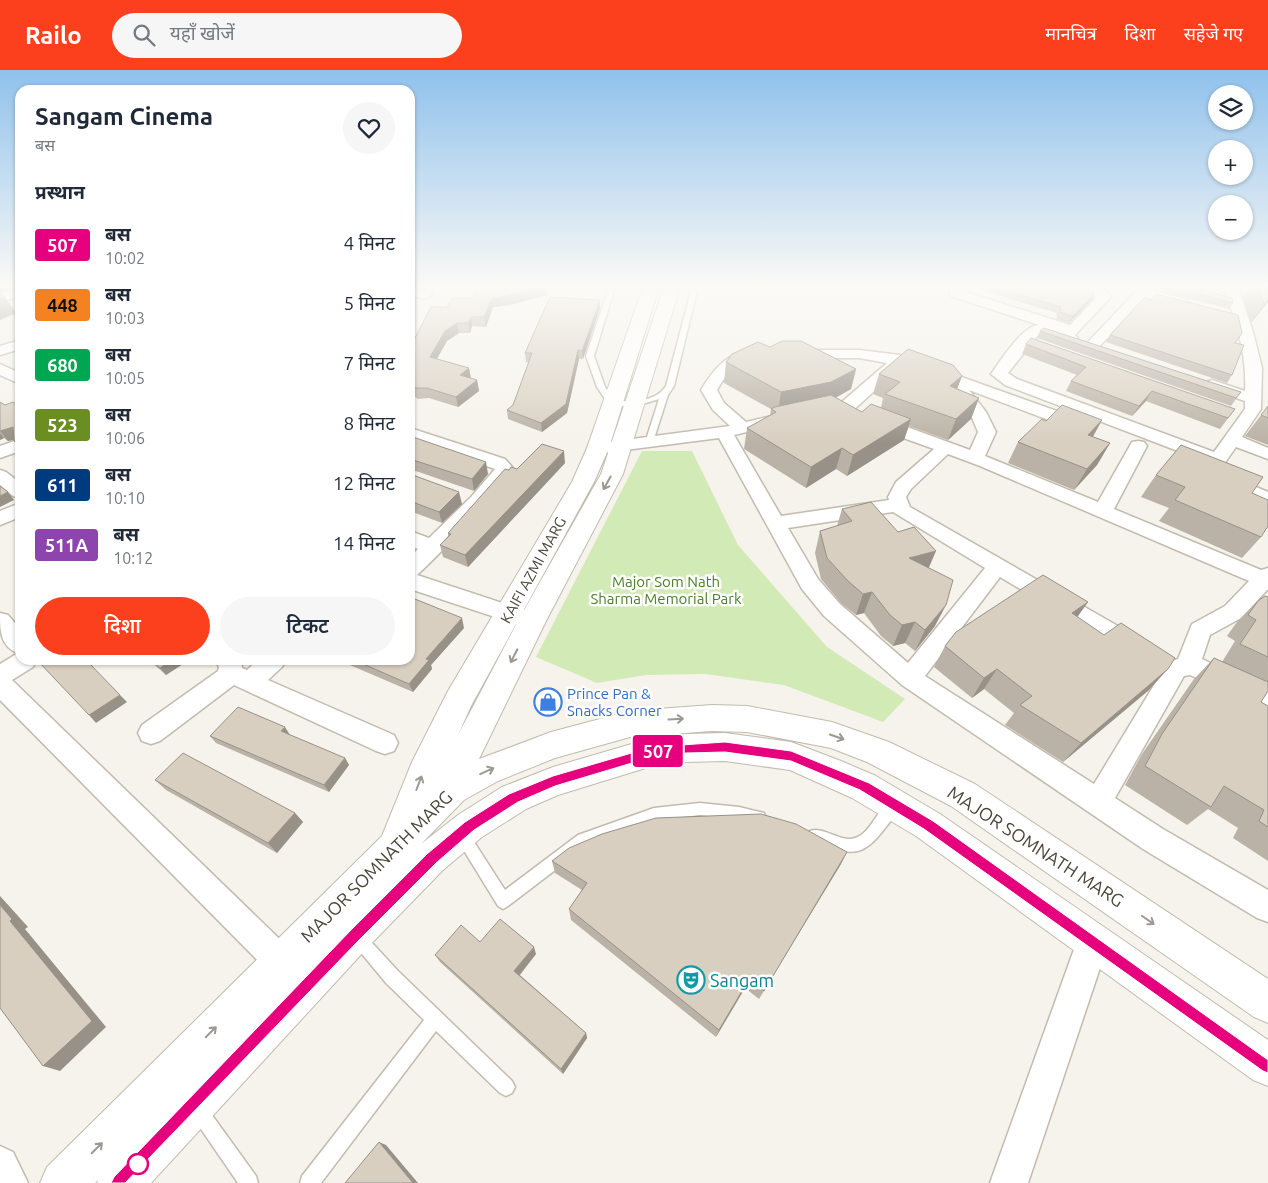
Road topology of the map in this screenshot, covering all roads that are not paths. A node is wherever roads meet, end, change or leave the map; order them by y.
1 (595, 339) edge
2 (639, 339) edge
3 (650, 339) edge
4 (682, 339) edge
5 (1074, 339) edge
6 (1099, 339) edge
7 (1247, 339) edge
8 (1024, 341) joint
9 (1093, 345) junction
10 (15, 346) edge
11 (1043, 347) edge
12 (0, 350) edge
13 (1112, 351) edge
14 (767, 355) edge
15 (785, 355) edge
16 (900, 360) junction
17 (15, 367) edge
18 (2, 370) edge
19 (15, 377) edge
20 (949, 377) junction
21 (1197, 380) edge
22 (15, 382) edge
23 (0, 388) edge
24 (664, 395) junction
25 (623, 404) junction
26 (842, 411) junction
27 (1258, 411) edge
28 (1229, 412) edge
29 (734, 430) junction
30 (415, 435) edge
31 (1232, 440) junction
32 (649, 443) junction
33 (15, 446) edge
34 (1138, 446) junction
35 (609, 447) junction
36 (946, 447) junction
37 (0, 453) edge
38 (1268, 454) edge
39 (975, 458) junction
40 (0, 476) edge
41 (15, 488) edge
42 (1268, 499) edge
43 (899, 505) junction
44 (15, 512) edge
45 (1103, 512) junction
46 (0, 519) edge
47 (776, 523) junction
48 (415, 540) edge
49 (432, 547) junction
50 (415, 565) edge
51 (997, 567) junction
52 (1267, 578) edge
53 (415, 583) edge
54 (520, 618) junction
55 (0, 621) edge
56 (15, 639) edge
57 (1168, 662) junction
58 (17, 665) edge
59 (258, 665) edge
60 (236, 672) edge
61 (0, 676) edge
62 (910, 678) junction
63 (0, 684) edge
64 (1268, 701) edge
65 (151, 732) dead end
66 (385, 743) dead end
67 (452, 789) junction
68 (1098, 802) junction
69 (895, 805) junction
70 (777, 824) edge
71 (806, 832) edge
72 (460, 834) junction
73 (396, 845) junction
74 (1268, 906) edge
75 (355, 934) junction
76 (1094, 941) junction
77 (280, 962) junction
78 (1268, 1003) edge
79 (435, 1019) junction
80 (1268, 1065) edge
81 (506, 1088) dead end
82 (194, 1104) junction
83 (0, 1165) edge
84 (9, 1183) edge
85 (63, 1183) edge
86 (120, 1183) edge
87 (249, 1183) edge
88 (309, 1183) edge
89 (1009, 1183) edge

1 - 25 lane
2 - 25 street, KAIFI AZMI MARG
3 - 25 street
4 - 24 lane
5 - 9 street
6 - 9 street
7 - 27 street
8 - 11 street
8 - 31 street
9 - 13 street
10 - 12 street
14 - 29 street
15 - 16 street
16 - 20 street
16 - 26 street
17 - 18 street
18 - 19 street
20 - 34 street
20 - 39 street
21 - 27 street
22 - 23 street
24 - 25 lane
24 - 32 lane
25 - 35 street, KAIFI AZMI MARG
26 - 29 street
26 - 36 street
27 - 28 street
27 - 31 street
29 - 32 street
29 - 47 street
30 - 49 street
31 - 38 street
32 - 35 street
33 - 37 street
34 - 42 street
34 - 45 street
35 - 54 street, KAIFI AZMI MARG
36 - 39 street
36 - 43 street
39 - 45 street
40 - 41 street
43 - 47 street
43 - 51 street
44 - 46 street
45 - 52 street
47 - 62 street
48 - 49 street
49 - 50 street
51 - 57 street
51 - 62 street
52 - 57 street
53 - 54 street
54 -> 67 street
73 -> 54 street, KAIFI AZMI MARG
55 - 56 street
57 - 64 street
57 - 68 street
58 - 61 street
59 - 60 street
60 - 65 street
60 - 66 street
62 - 68 street
63 - 77 street
67 - 73 street, MAJOR SOMNATH MARG
67 -> 78 street, MAJOR SOMNATH MARG
68 - 74 street
69 - 71 lane
69 - 72 street
69 - 76 street
70 - 72 lane
72 - 75 street
73 - 77 street, MAJOR SOMNATH MARG
75 - 79 lane
75 - 82 street
76 - 80 street
76 - 89 street
85 -> 77 street, MAJOR SOMNATH MARG
79 - 81 lane
79 - 88 lane
82 - 86 street
82 - 87 lane
83 - 84 street

